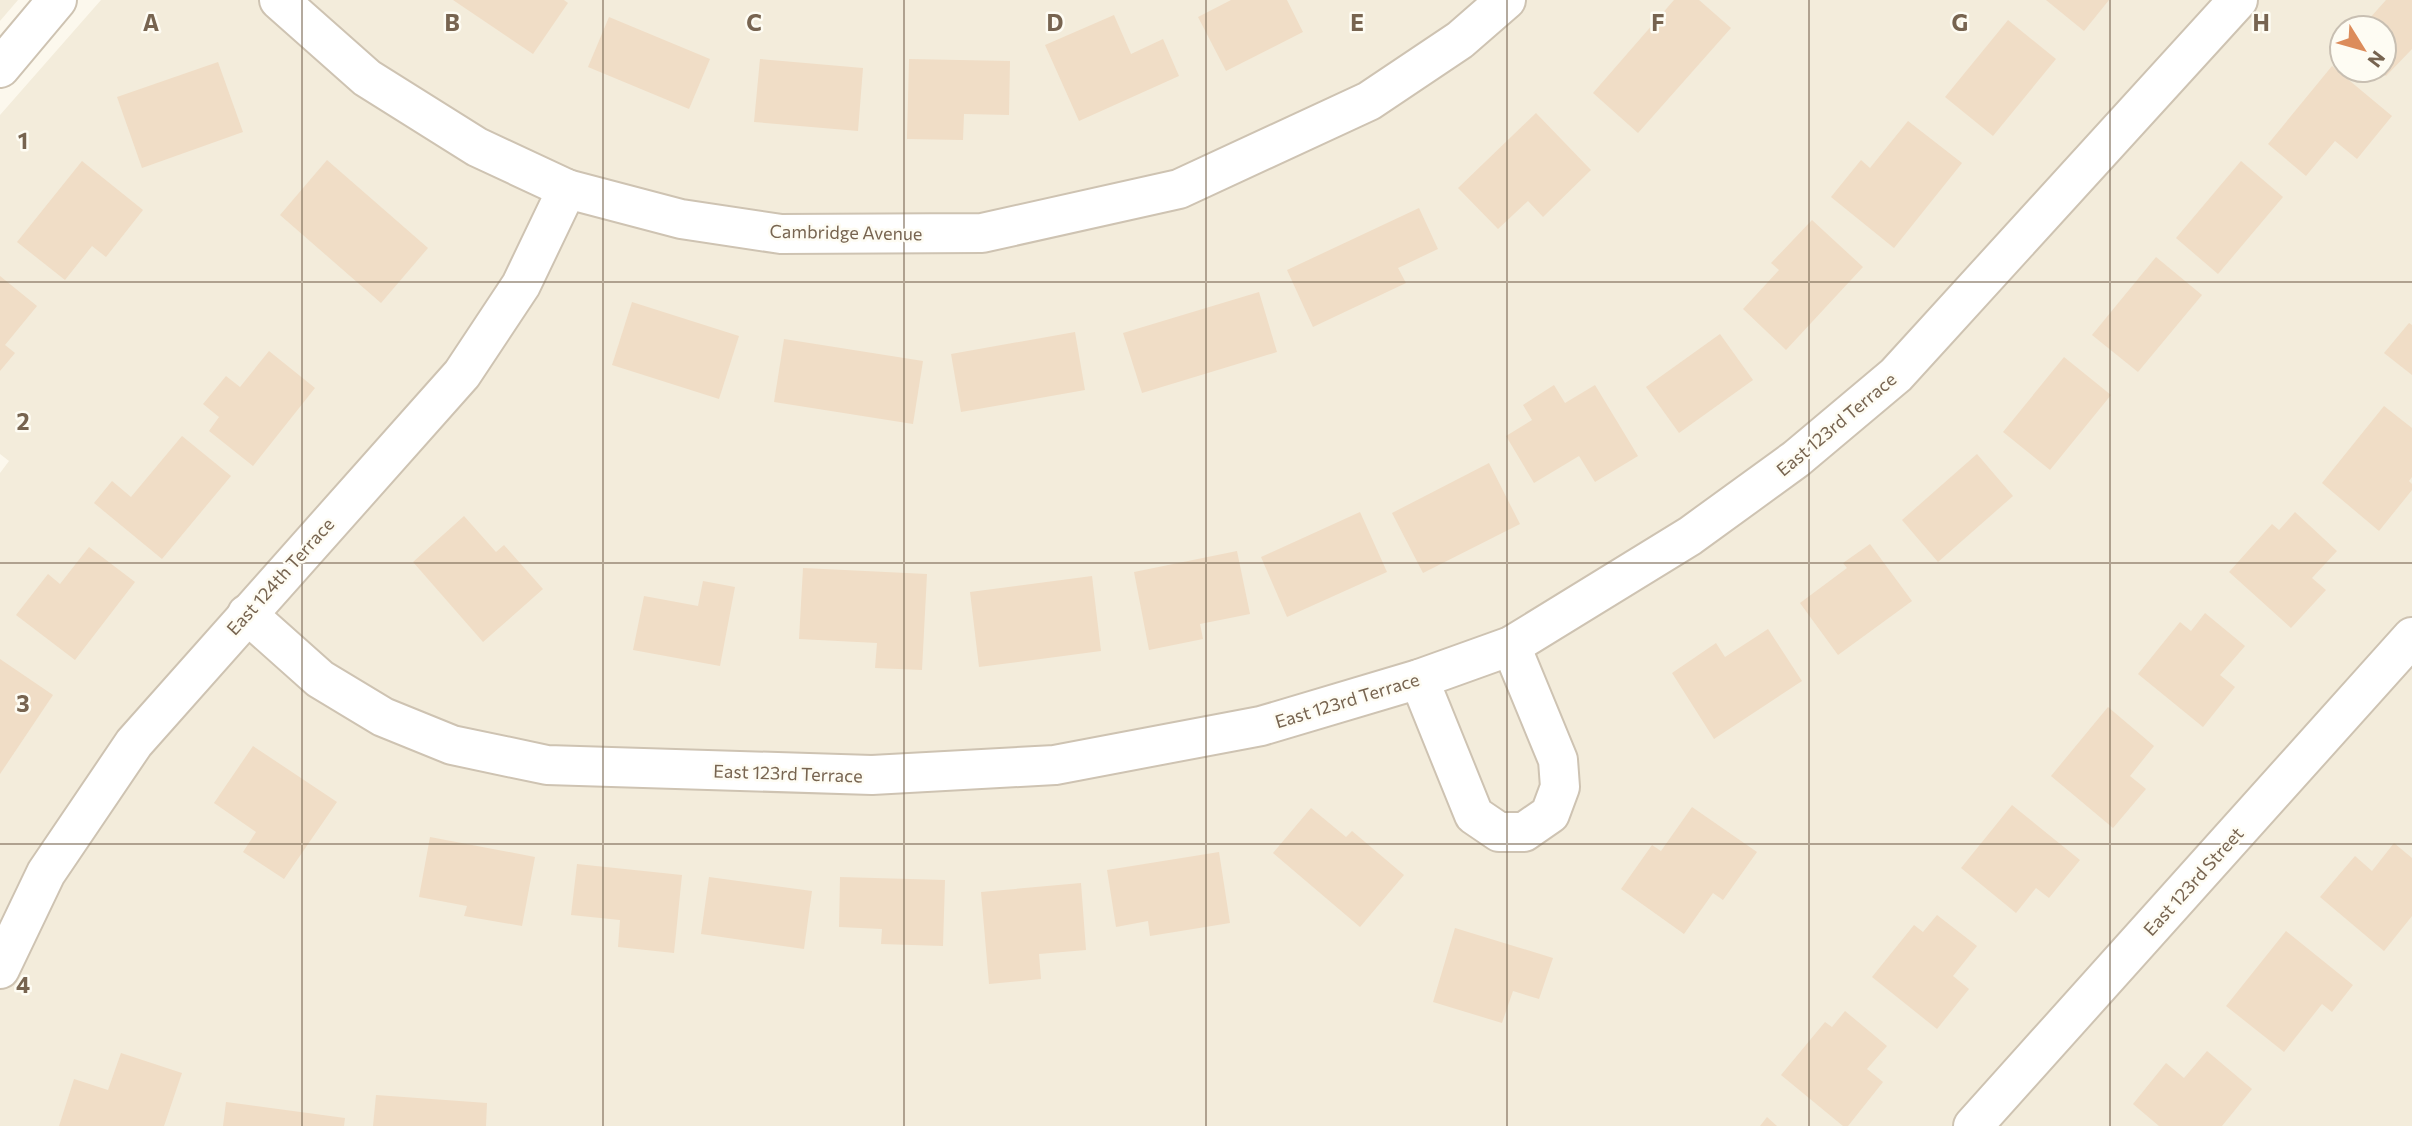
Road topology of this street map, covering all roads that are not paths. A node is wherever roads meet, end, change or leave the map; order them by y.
1 (57, 0) edge
2 (279, 0) edge
3 (1506, 0) edge
4 (2238, 0) edge
5 (0, 68) edge
6 (567, 189) junction
7 (247, 614) junction
8 (2412, 637) edge
9 (1511, 646) junction
10 (1419, 679) junction
11 (0, 969) edge
12 (1973, 1126) edge

1 - 5 street
2 - 6 street, Cambridge Avenue
3 - 6 street, Cambridge Avenue
4 - 9 street, East 123rd Terrace
6 - 7 street, East 124th Terrace
7 - 10 street, East 123rd Terrace
7 - 11 street, East 124th Terrace
8 - 12 street, East 123rd Street
9 - 10 street, East 123rd Terrace
9 - 10 street

